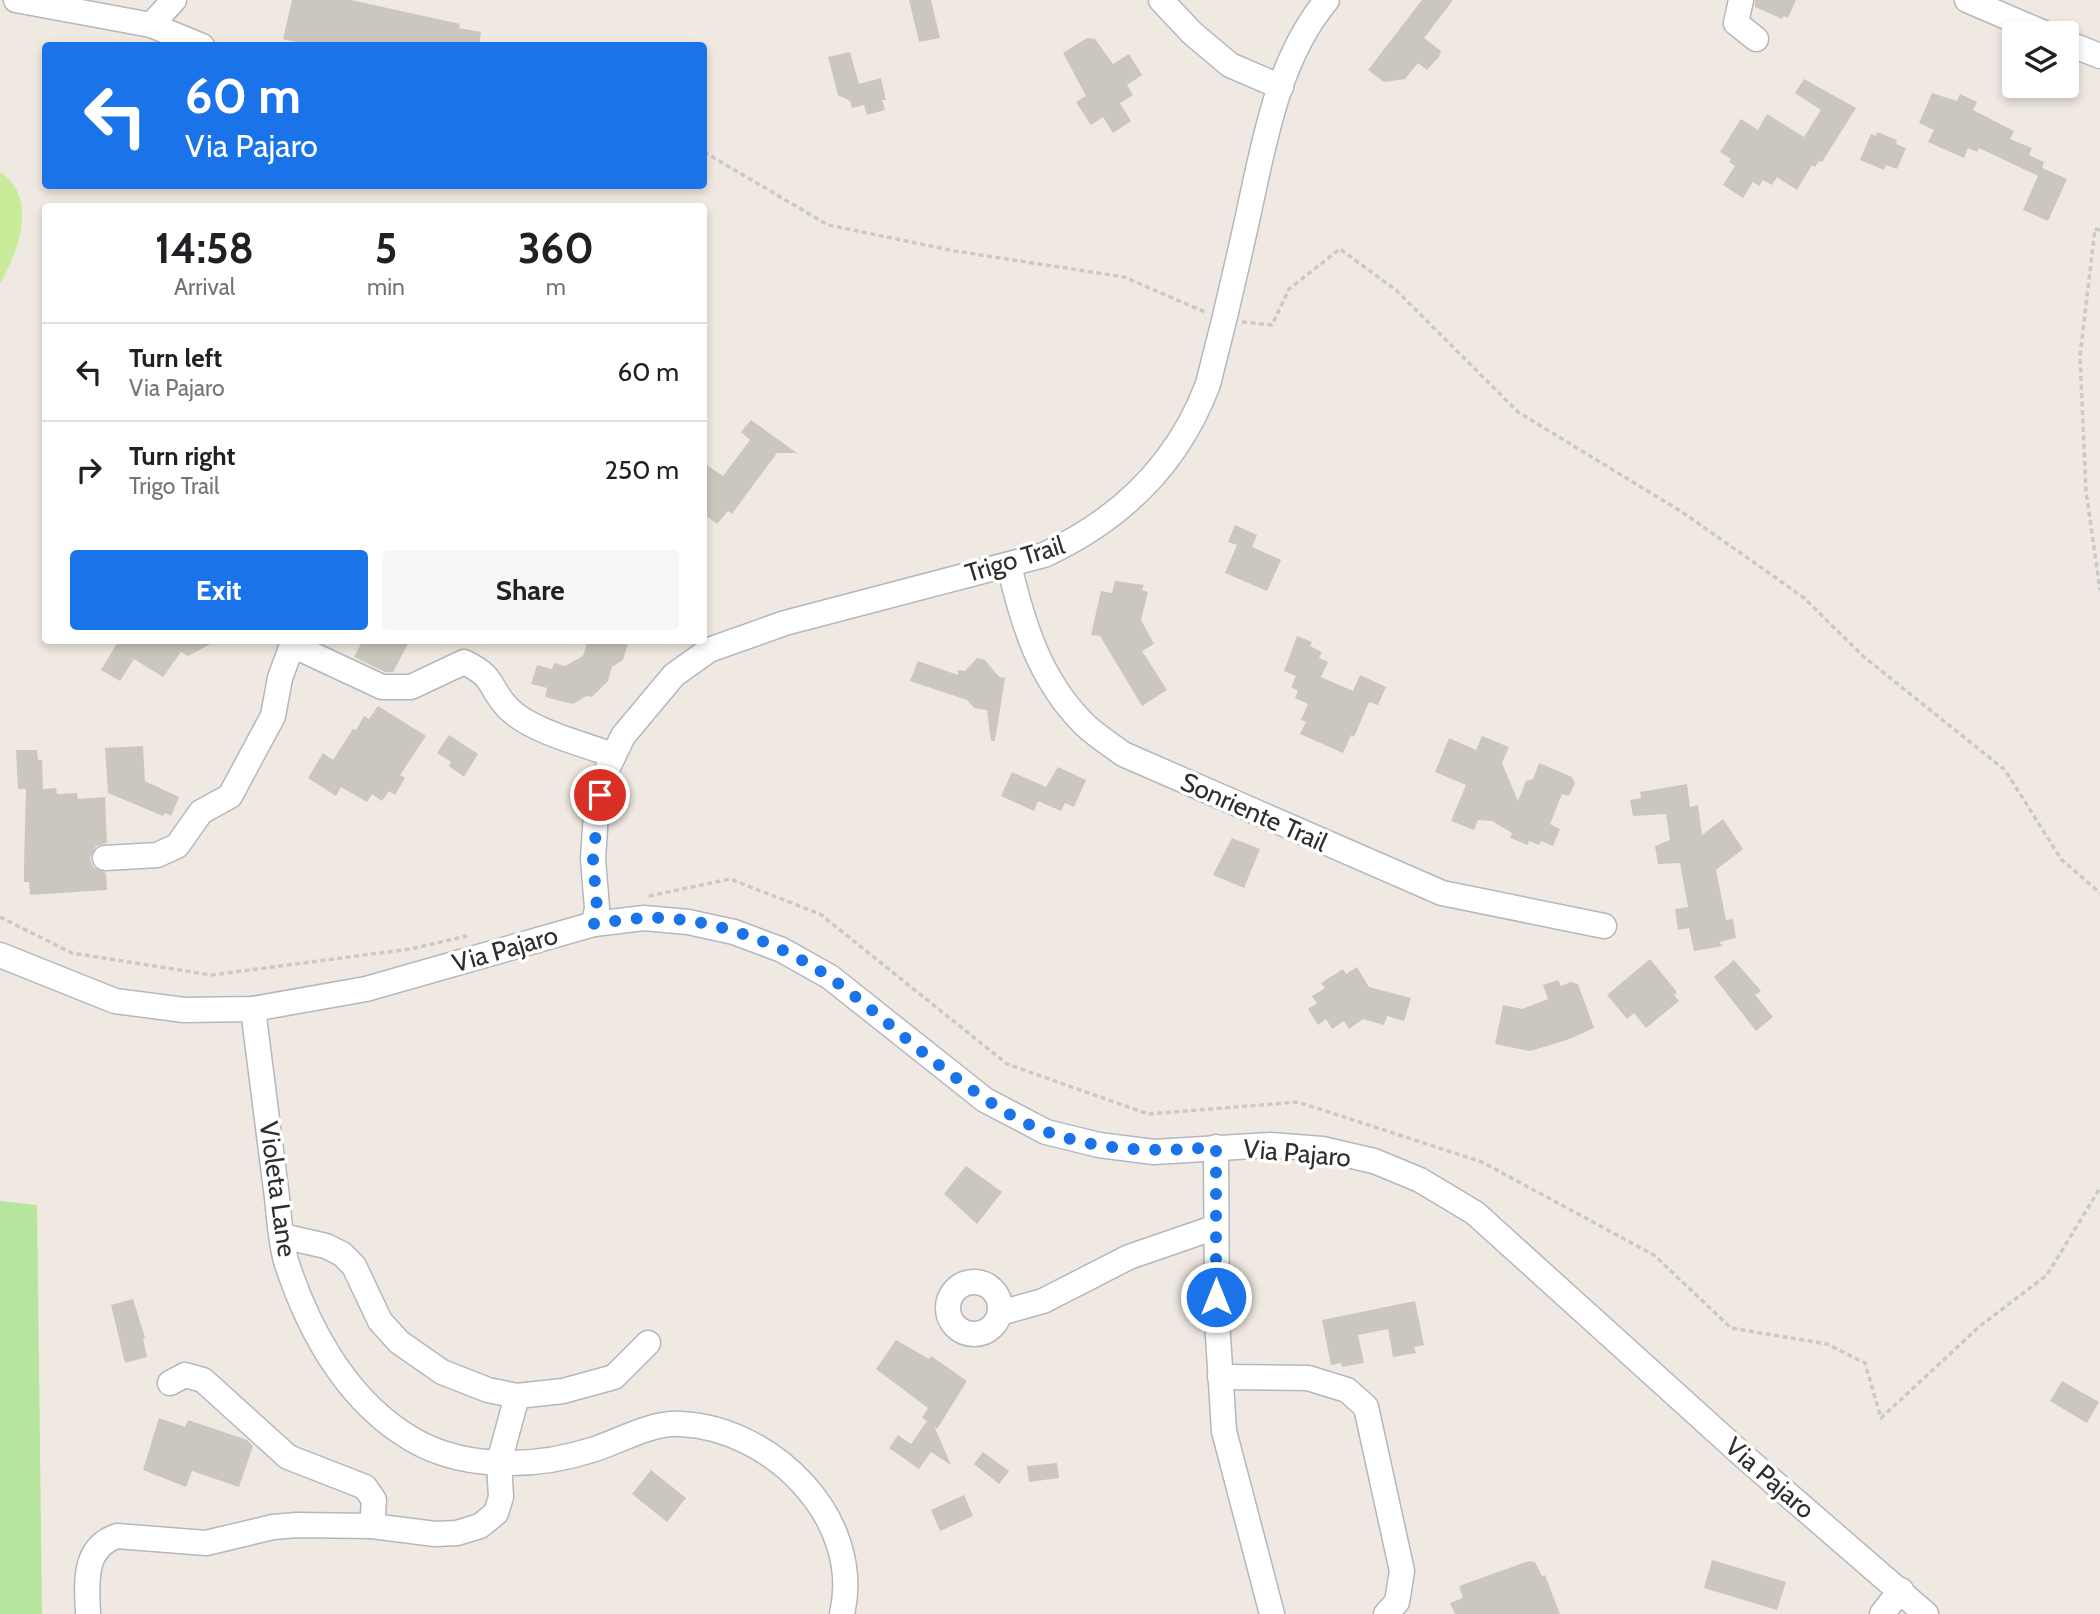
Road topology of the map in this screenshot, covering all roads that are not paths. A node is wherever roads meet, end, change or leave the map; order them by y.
1 (16, 0) edge
2 (174, 0) edge
3 (1161, 0) edge
4 (1327, 0) edge
5 (1741, 0) edge
6 (1967, 0) edge
7 (2016, 21) edge
8 (151, 25) junction
9 (1756, 39) dead end
10 (192, 42) edge
11 (2079, 48) edge
12 (2100, 56) edge
13 (1281, 87) junction
14 (1009, 565) junction
15 (707, 641) edge
16 (293, 644) edge
17 (295, 644) edge
18 (703, 644) edge
19 (612, 755) junction
20 (105, 858) dead end
21 (594, 924) junction
22 (1604, 926) dead end
23 (0, 955) edge
24 (253, 1009) junction
25 (1216, 1147) junction
26 (1216, 1227) junction
27 (282, 1236) junction
28 (1000, 1312) dead end
29 (648, 1343) dead end
30 (1220, 1377) junction
31 (170, 1383) dead end
32 (517, 1396) junction
33 (499, 1462) junction
34 (372, 1526) junction
35 (1901, 1590) junction
36 (88, 1614) edge
37 (842, 1614) edge
38 (1272, 1614) edge
39 (1386, 1614) edge
40 (1881, 1614) edge
41 (1926, 1614) edge

1 - 8 street
2 - 8 street
3 - 13 street
4 - 13 street, Trigo Trail
5 - 9 street
6 - 7 street
8 - 10 street
11 - 12 street
13 - 14 street, Trigo Trail
14 - 15 street, Trigo Trail
14 - 22 street, Sonriente Trail
16 - 20 street
17 - 19 street
18 - 19 street, Trigo Trail
19 - 21 street, Trigo Trail
21 - 24 street, Via Pajaro
21 - 25 street, Via Pajaro
23 - 24 street, Via Pajaro
24 - 27 street, Violeta Lane
25 - 26 street
25 - 35 street, Via Pajaro
26 - 28 street
26 - 30 street
27 - 32 street
27 - 33 street, Violeta Lane
29 - 32 street
30 - 38 street
30 - 39 street
31 - 34 street
32 - 33 street
33 - 34 street
33 - 37 street, Violeta Lane
34 - 36 street
35 - 40 street
35 - 41 street, Via Pajaro

